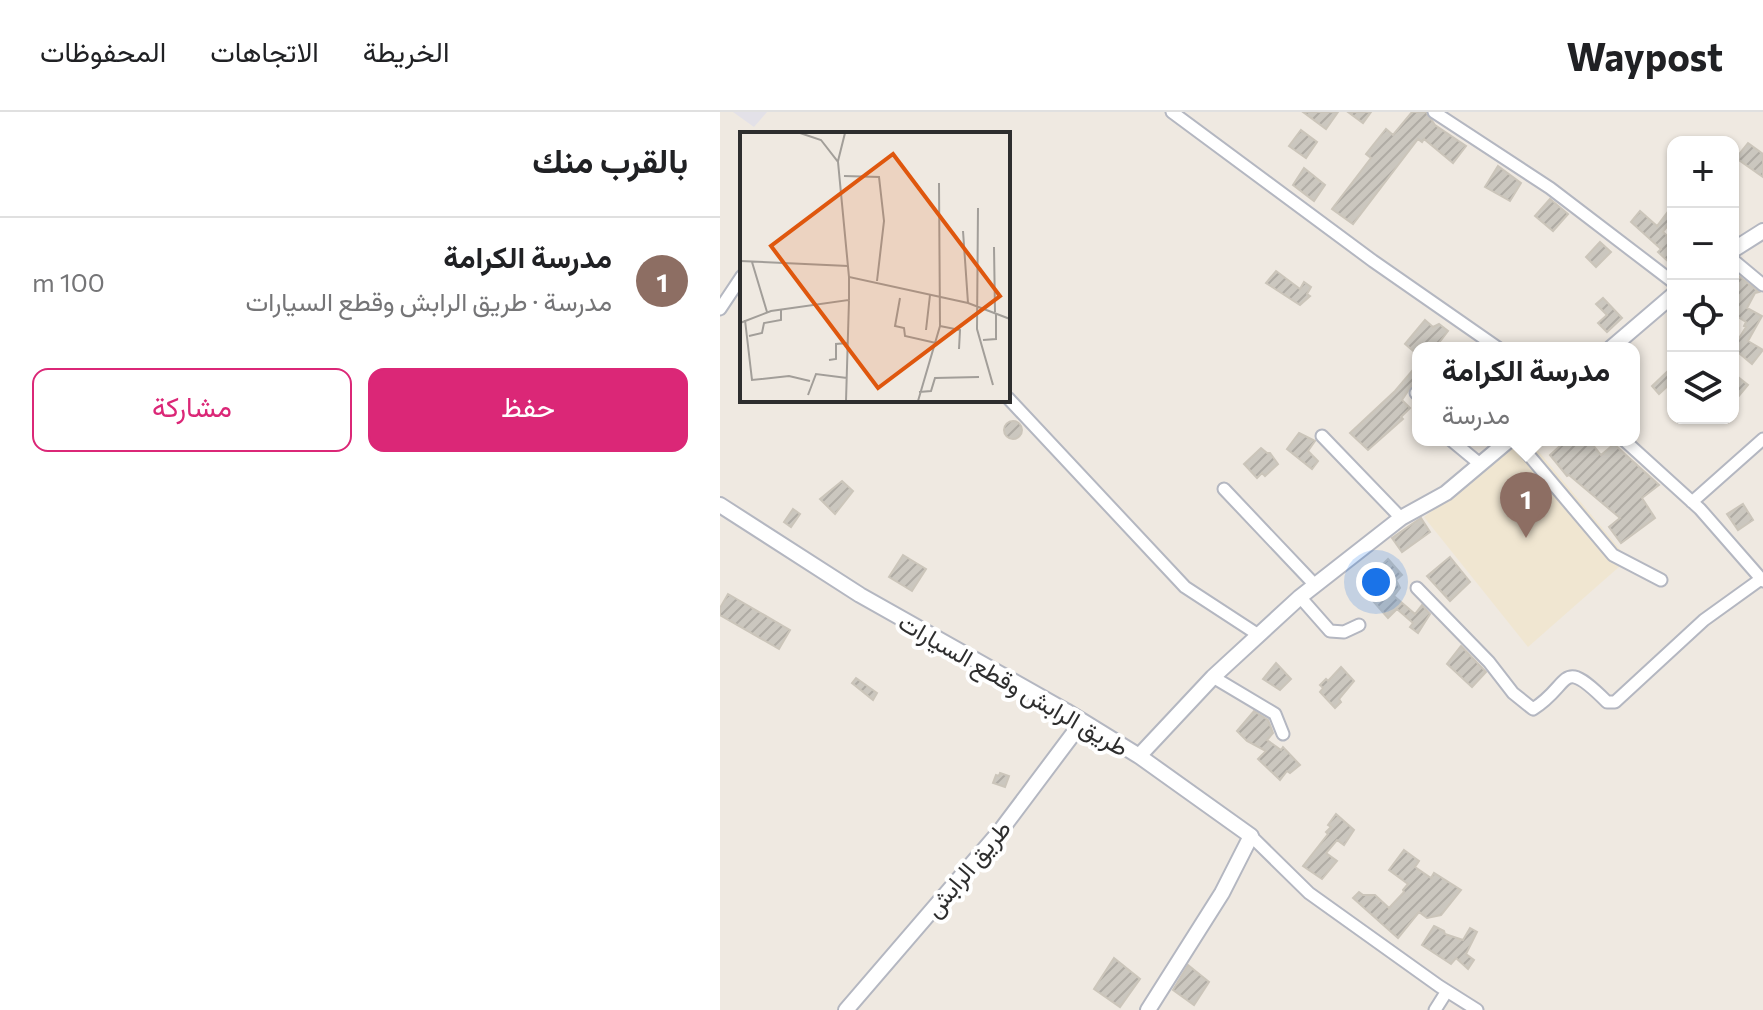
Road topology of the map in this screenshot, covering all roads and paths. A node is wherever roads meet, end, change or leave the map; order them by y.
1 (1172, 112) edge
2 (1434, 112) edge
3 (1763, 231) edge
4 (1739, 246) edge
5 (1739, 265) edge
6 (740, 279) edge
7 (1670, 280) edge
8 (1763, 285) edge
9 (1667, 300) edge
10 (720, 309) edge
11 (1489, 342) edge
12 (1618, 342) edge
13 (1010, 400) edge
14 (1322, 436) dead end
15 (1763, 439) edge
16 (1458, 446) edge
17 (1502, 446) edge
18 (1521, 446) edge
19 (1631, 446) edge
20 (1480, 464) junction
21 (1224, 489) dead end
22 (1692, 502) junction
23 (720, 505) edge
24 (1401, 518) junction
25 (1661, 580) dead end
26 (1762, 580) edge
27 (1315, 585) junction
28 (1417, 588) dead end
29 (1300, 597) junction
30 (1359, 625) dead end
31 (1257, 634) junction
32 (1213, 677) junction
33 (1082, 722) junction
34 (1283, 734) dead end
35 (1139, 756) junction
36 (1251, 836) junction
37 (1447, 991) junction
38 (846, 1010) edge
39 (1148, 1010) edge
40 (1435, 1010) edge
41 (1477, 1010) edge

1 - 11 street
2 - 7 street
3 - 4 main road
5 - 8 street
6 - 10 street
9 - 12 main road
13 - 31 street
14 - 24 street
15 - 22 street
16 - 20 street
17 - 20 main road, طريق الرابش وقطع السيارات
18 - 25 street
19 - 22 street
20 - 24 main road, طريق الرابش وقطع السيارات
21 - 27 street
22 - 26 street
23 - 33 main road, طريق الرابش وقطع السيارات
24 - 27 main road, طريق الرابش وقطع السيارات
26 - 28 street
27 - 29 main road, طريق الرابش وقطع السيارات
29 - 30 street
29 - 31 main road, طريق الرابش وقطع السيارات
31 - 32 main road, طريق الرابش وقطع السيارات
32 - 34 street
32 - 35 main road, طريق الرابش وقطع السيارات
33 - 35 main road, طريق الرابش وقطع السيارات
33 - 38 main road, طريق الرابش
35 - 36 main road
36 - 37 street
36 - 39 main road
37 - 40 street
37 - 41 street

